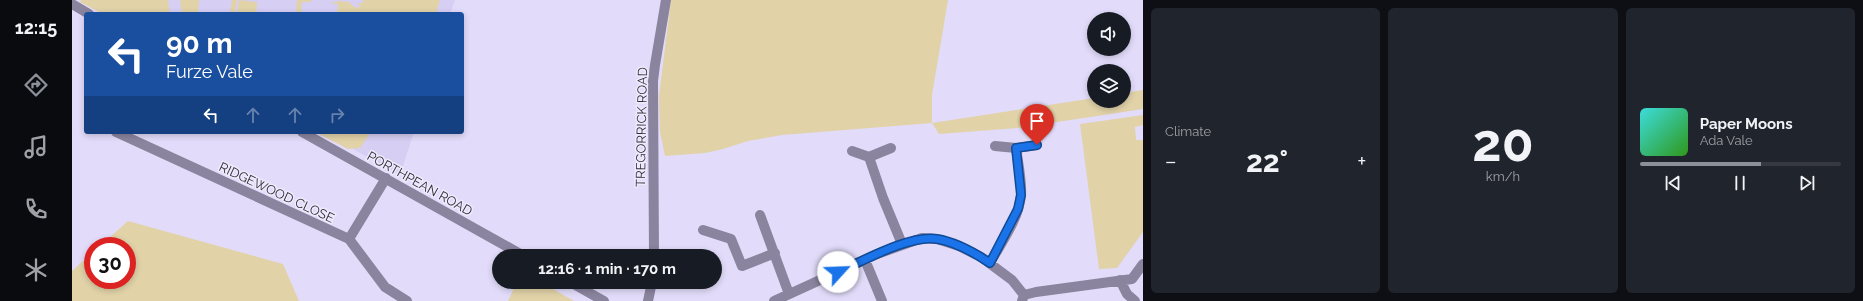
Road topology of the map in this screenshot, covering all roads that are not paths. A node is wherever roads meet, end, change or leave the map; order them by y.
1 (666, 0) edge
2 (73, 8) edge
3 (84, 12) edge
4 (120, 134) edge
5 (306, 134) edge
6 (1037, 145) dead end
7 (995, 146) dead end
8 (891, 148) dead end
9 (1016, 148) junction
10 (852, 151) dead end
11 (869, 157) junction
12 (386, 178) junction
13 (760, 215) dead end
14 (703, 230) dead end
15 (349, 239) junction
16 (902, 244) junction
17 (512, 249) edge
18 (654, 249) edge
19 (775, 253) junction
20 (865, 260) junction
21 (990, 263) junction
22 (1143, 264) edge
23 (1120, 280) junction
24 (583, 289) edge
25 (651, 289) edge
26 (789, 294) junction
27 (1023, 298) edge
28 (407, 301) edge
29 (604, 301) edge
30 (648, 301) edge
31 (774, 301) edge
32 (882, 301) edge
33 (1135, 301) edge

1 - 18 street, TREGORRICK ROAD
2 - 3 street
4 - 15 street, RIDGEWOOD CLOSE
5 - 12 street, PORTHPEAN ROAD
6 - 9 street
7 - 9 street
8 - 11 street
9 - 21 street
10 - 11 street
11 - 16 street
12 - 15 street
12 - 17 street, PORTHPEAN ROAD
13 - 19 street
14 - 19 street
15 - 28 street, RIDGEWOOD CLOSE
16 - 20 street
16 - 21 street
19 - 26 street
20 - 26 street
20 - 32 street
21 - 27 street
22 - 23 street
23 - 27 street
23 - 33 street
24 - 29 street
25 - 30 street
26 - 31 street

